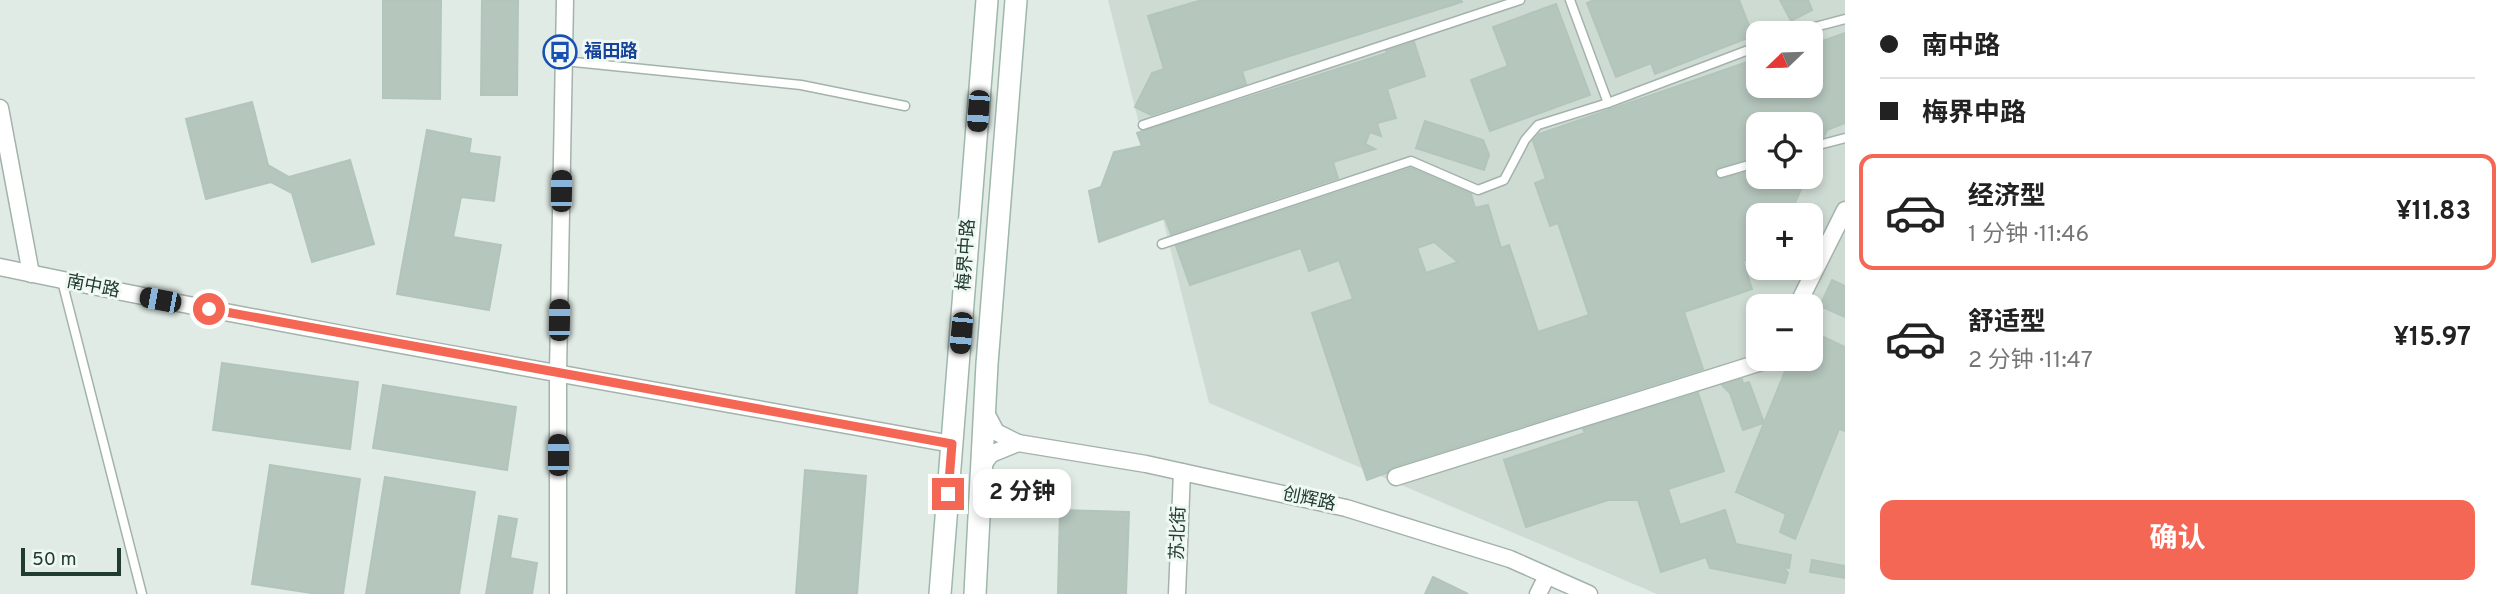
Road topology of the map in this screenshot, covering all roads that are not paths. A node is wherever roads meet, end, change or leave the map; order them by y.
1 (565, 0) edge
2 (987, 0) edge
3 (1016, 0) edge
4 (1520, 0) edge
5 (1570, 0) edge
6 (1845, 19) edge
7 (1824, 25) edge
8 (1746, 51) edge
9 (564, 61) junction
10 (1608, 103) junction
11 (905, 106) dead end
12 (0, 108) edge
13 (1143, 125) dead end
14 (1845, 138) edge
15 (1823, 144) edge
16 (1746, 166) edge
17 (1721, 173) dead end
18 (1845, 210) edge
19 (1162, 244) dead end
20 (0, 267) edge
21 (32, 274) junction
22 (62, 282) junction
23 (1803, 294) edge
24 (1746, 367) edge
25 (558, 372) junction
26 (985, 407) junction
27 (1018, 443) junction
28 (952, 444) junction
29 (982, 467) junction
30 (1182, 472) junction
31 (1395, 477) dead end
32 (1547, 576) junction
33 (142, 594) edge
34 (558, 594) edge
35 (940, 594) edge
36 (975, 594) edge
37 (1177, 594) edge
38 (1538, 594) edge
39 (1589, 594) edge

1 - 9 street
2 - 28 main road, 梅界中路
3 - 26 main road, 梅界中路
4 - 13 lane
5 - 10 lane
6 - 7 lane
8 - 10 lane
9 - 11 lane
9 - 25 street
10 - 19 lane
12 - 21 street
14 - 15 lane
16 - 17 lane
18 - 23 street
20 - 21 street, 南中路
21 - 22 street, 南中路
22 - 25 street, 南中路
22 - 33 lane
24 - 31 street
25 - 28 street, 南中路
25 - 34 street
26 - 27 street
26 - 29 main road, 梅界中路
27 - 29 street
27 - 30 street, 创辉路
28 - 35 main road, 梅界中路
29 - 36 main road, 梅界中路
30 - 32 street, 创辉路
30 - 37 street, 苏北街
32 - 38 street
32 - 39 street, 创辉路

